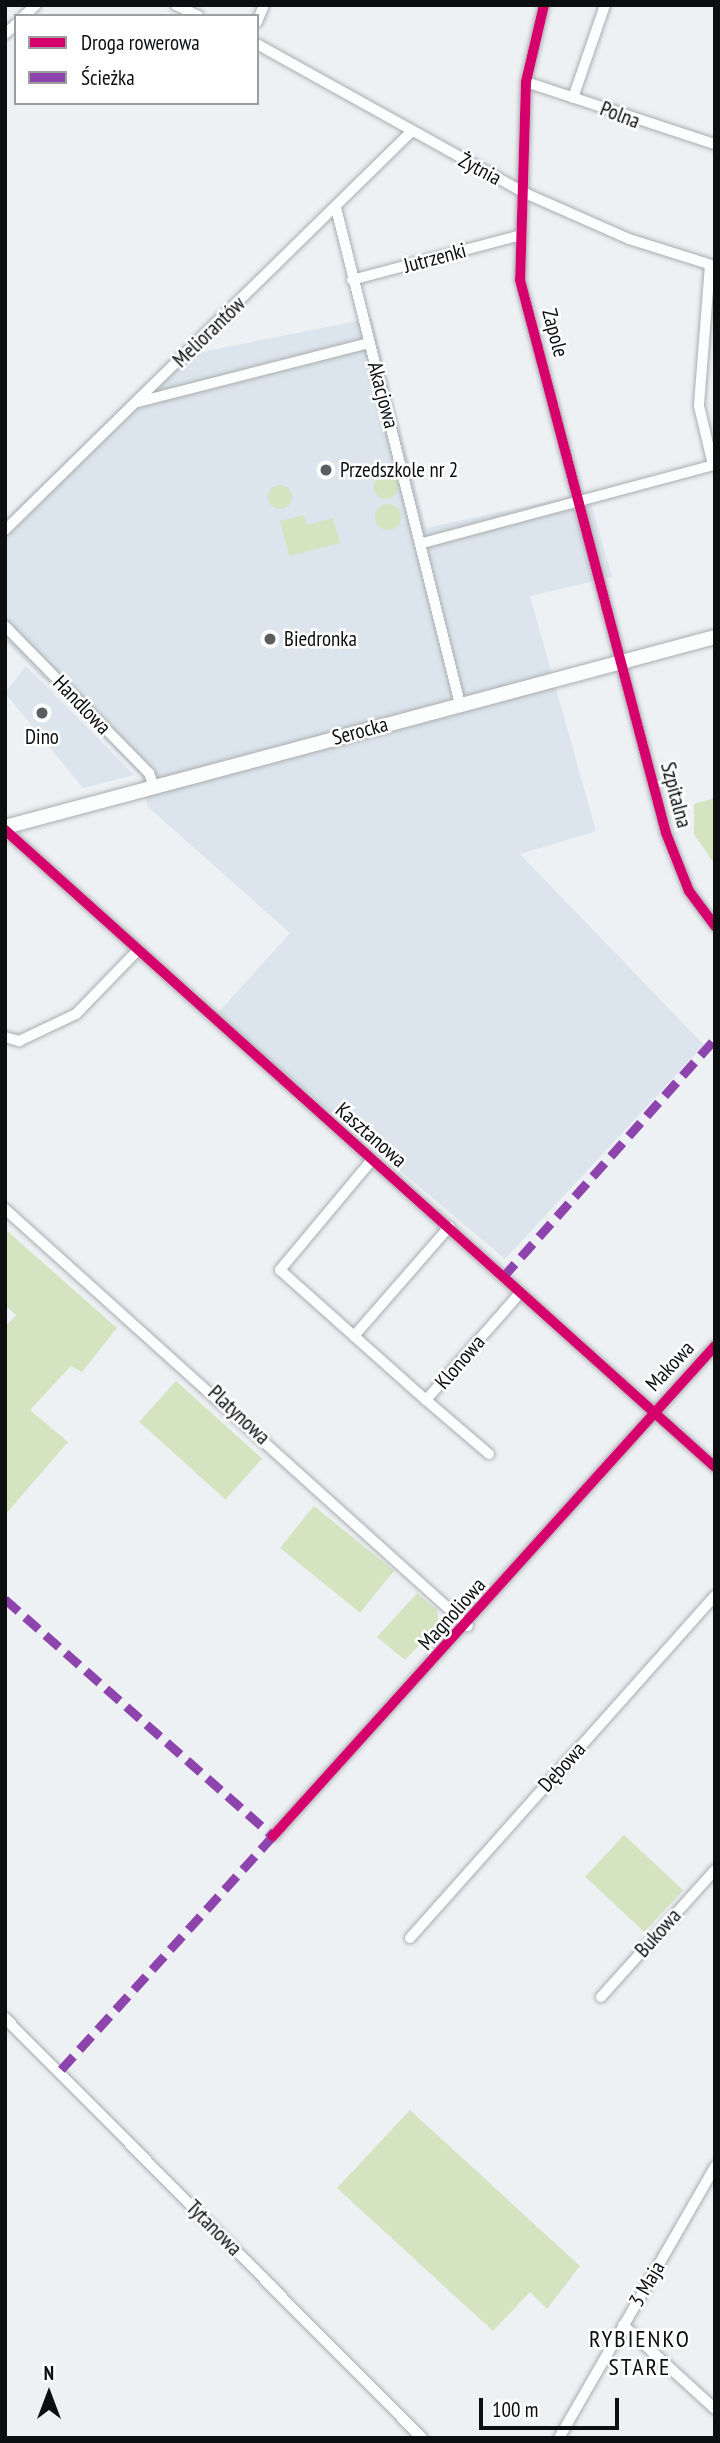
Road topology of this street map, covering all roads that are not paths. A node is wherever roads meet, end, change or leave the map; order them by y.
1 (176, 5) edge
2 (544, 5) edge
3 (605, 5) edge
4 (195, 14) edge
5 (259, 45) edge
6 (526, 82) junction
7 (573, 98) junction
8 (411, 132) junction
9 (715, 144) edge
10 (520, 191) junction
11 (336, 208) junction
12 (517, 236) junction
13 (713, 265) edge
14 (352, 280) junction
15 (369, 343) junction
16 (137, 402) junction
17 (714, 465) edge
18 (582, 502) junction
19 (5, 530) edge
20 (423, 543) junction
21 (5, 626) edge
22 (715, 637) edge
23 (624, 664) junction
24 (460, 704) junction
25 (154, 787) junction
26 (5, 828) edge
27 (715, 926) edge
28 (136, 952) junction
29 (5, 1037) edge
30 (371, 1161) junction
31 (5, 1209) edge
32 (449, 1227) junction
33 (520, 1293) junction
34 (354, 1336) junction
35 (715, 1346) edge
36 (426, 1400) junction
37 (653, 1412) junction
38 (489, 1454) dead end
39 (715, 1467) edge
40 (715, 1596) edge
41 (468, 1626) junction
42 (273, 1836) dead end
43 (715, 1870) edge
44 (410, 1938) dead end
45 (601, 1997) dead end
46 (5, 2018) edge
47 (715, 2167) edge
48 (623, 2325) junction
49 (715, 2409) edge
50 (422, 2438) edge
51 (559, 2438) edge

1 - 4 street
2 - 6 street, Zapole
3 - 7 street
5 - 8 street, Żytnia
6 - 7 street, Polna
6 - 10 street, Zapole
7 - 9 street, Polna
8 - 10 street, Żytnia
8 - 11 street, Meliorantów
10 - 12 street, Zapole
10 - 13 street, Żytnia
11 - 14 street, Akacjowa
11 - 16 street, Meliorantów
12 - 14 street, Jutrzenki
12 - 18 street, Zapole
13 - 17 street
14 - 15 street, Akacjowa
15 - 16 street
15 - 20 street, Akacjowa
16 - 19 street, Meliorantów
17 - 18 street
18 - 20 street
18 - 23 street, Zapole
20 - 24 street, Akacjowa
21 - 25 street, Handlowa
22 - 23 main road, Serocka
23 - 24 main road, Serocka
23 - 27 street, Szpitalna
24 - 25 main road, Serocka
25 - 26 main road, Serocka
26 - 28 street, Kasztanowa
28 - 29 street
28 - 30 street, Kasztanowa
30 - 32 street, Kasztanowa
30 - 34 street
31 - 41 street, Platynowa
32 - 33 street, Kasztanowa
32 - 34 street
33 - 36 street, Klonowa
33 - 37 street, Kasztanowa
34 - 36 street
35 - 37 street, Makowa
36 - 38 street, Klonowa
37 - 39 street, Kasztanowa
37 - 41 street, Magnoliowa
40 - 44 street, Dębowa
41 - 42 street, Magnoliowa
43 - 45 street, Bukowa
46 - 50 street, Tytanowa
47 - 48 street, 3 Maja
48 - 49 street
48 - 51 street, 3 Maja

